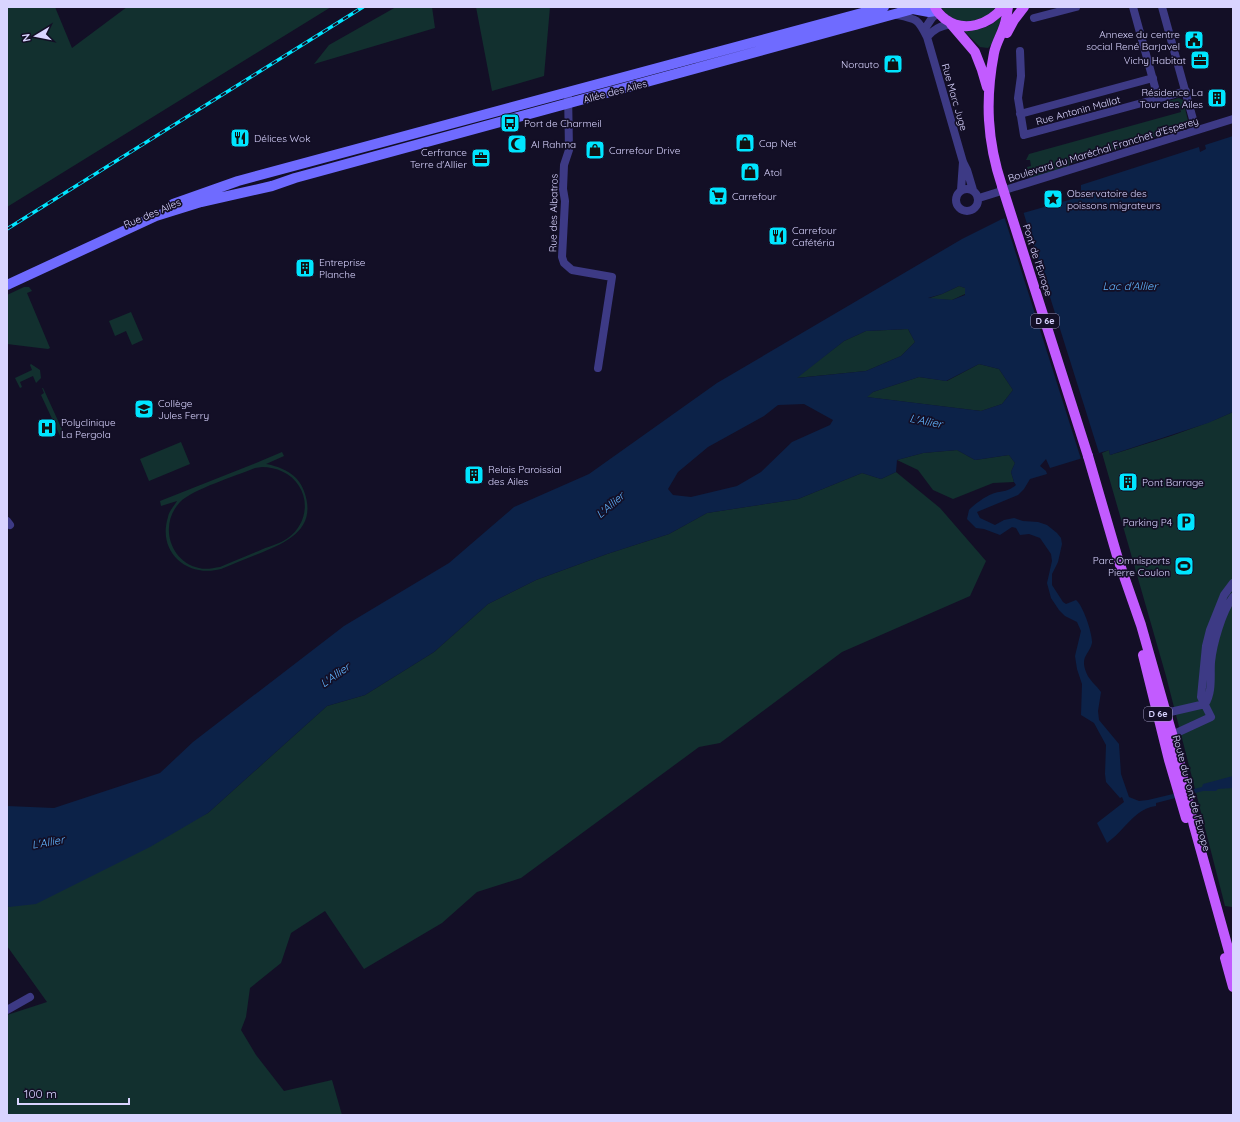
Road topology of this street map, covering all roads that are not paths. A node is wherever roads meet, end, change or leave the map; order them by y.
1 (884, 7) edge
2 (1003, 7) edge
3 (1008, 7) edge
4 (1024, 7) edge
5 (1076, 7) edge
6 (1133, 7) edge
7 (1162, 7) edge
8 (936, 10) edge
9 (897, 15) junction
10 (1034, 18) dead end
11 (951, 24) junction
12 (925, 34) junction
13 (1020, 51) dead end
14 (1153, 78) junction
15 (1186, 91) junction
16 (568, 92) junction
17 (988, 94) junction
18 (1158, 98) junction
19 (568, 104) junction
20 (1020, 114) junction
21 (1233, 119) edge
22 (1196, 130) junction
23 (963, 162) junction
24 (303, 164) joint
25 (295, 178) joint
26 (961, 190) junction
27 (973, 190) junction
28 (978, 198) junction
29 (7, 279) edge
30 (7, 285) edge
31 (598, 368) dead end
32 (1088, 456) joint
33 (1118, 559) junction
34 (1233, 583) edge
35 (1233, 597) edge
36 (1205, 704) junction
37 (1164, 721) junction
38 (1172, 735) junction
39 (1233, 966) edge
40 (1233, 987) edge
41 (30, 997) dead end
42 (7, 1010) edge

1 - 16 main road, Allée des Ailes
2 - 11 main road
3 - 17 main road, D 6e
4 - 17 main road
5 - 10 street
6 - 14 street
7 - 15 street
8 - 9 main road, Allée des Ailes
8 - 11 main road
8 - 12 street
9 - 12 street
9 - 19 main road, Allée des Ailes
11 - 12 street
11 - 17 main road, D 6e
12 - 23 street, Rue Marc Juge
13 - 20 street, Rue Antonin Mallat
14 - 18 street
14 - 20 street, Rue Antonin Mallat
15 - 18 street, Rue Antonin Mallat
15 - 22 street
16 - 19 street, Rue des Albatros
16 - 24 main road, Allée des Ailes
17 - 32 main road, Pont de l'Europe / D 6e, bridge
18 - 20 street, Rue Antonin Mallat
19 - 25 main road, Allée des Ailes
19 - 31 street, Rue des Albatros
21 - 22 street, Boulevard du Maréchal Franchet d'Esperey
22 - 28 street, Boulevard du Maréchal Franchet d'Esperey
23 - 26 street, Rue Marc Juge
23 - 27 street, Rue Marc Juge
24 - 29 main road, Rue des Ailes
25 - 30 main road, Rue des Ailes
26 - 27 street
26 - 28 street
27 - 28 street
32 - 33 main road, Route du Pont de l'Europe / D 6e
33 - 37 main road, Route du Pont de l'Europe / D 6e
33 - 37 main road, Route du Pont de l'Europe / D 6e
34 - 36 street
35 - 36 street
36 - 37 street
36 - 38 street
37 - 38 main road, Route du Pont de l'Europe / D 6e
37 - 40 main road, Route du Pont de l'Europe / D 6e
38 - 39 main road, Route du Pont de l'Europe / D 6e
41 - 42 street

